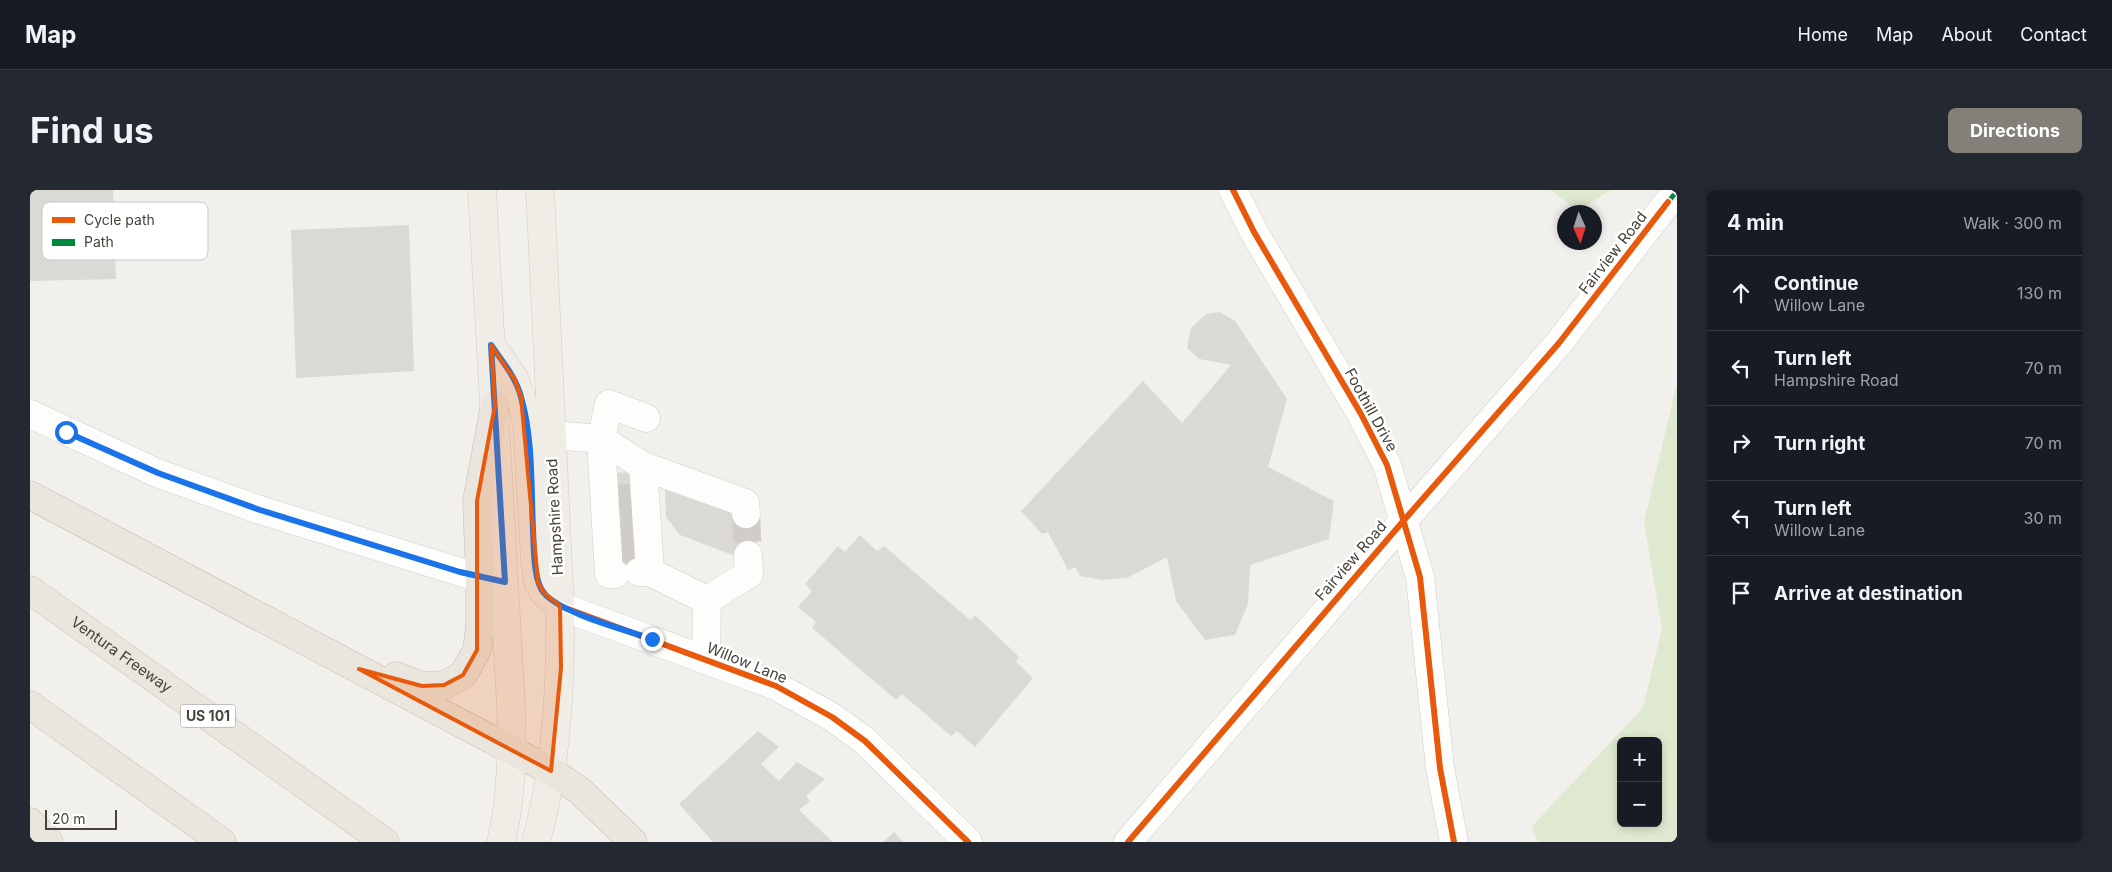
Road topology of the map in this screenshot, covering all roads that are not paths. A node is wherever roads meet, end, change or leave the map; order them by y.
1 (482, 190) edge
2 (523, 190) edge
3 (540, 190) edge
4 (1232, 190) edge
5 (1668, 202) dead end
6 (544, 274) junction
7 (491, 345) junction
8 (495, 405) joint
9 (30, 414) edge
10 (646, 418) dead end
11 (552, 435) junction
12 (601, 439) junction
13 (643, 466) junction
14 (30, 494) edge
15 (746, 514) tunnel mouth
16 (1404, 518) junction
17 (627, 534) junction
18 (748, 554) tunnel mouth
19 (492, 580) junction
20 (30, 590) edge
21 (707, 600) junction
22 (560, 606) junction
23 (706, 660) junction
24 (359, 669) junction
25 (30, 705) edge
26 (512, 751) junction
27 (551, 771) junction
28 (30, 822) edge
29 (49, 842) edge
30 (222, 842) edge
31 (385, 842) edge
32 (501, 842) edge
33 (536, 842) edge
34 (632, 842) edge
35 (968, 842) edge
36 (1128, 842) edge
37 (1454, 842) edge

1 - 7 main road
2 - 6 main road
3 - 6 main road, Hampshire Road
4 - 16 street, Foothill Drive
5 - 16 street, Fairview Road
6 - 11 main road, Hampshire Road
7 - 8 main road
7 - 22 main road
8 - 19 highway
9 - 19 street
10 - 12 street
11 - 12 street
11 - 22 main road, Hampshire Road
12 - 13 street
12 - 17 street
13 - 15 street
13 - 17 street
14 - 24 highway
16 - 36 street, Fairview Road
16 - 37 street, Foothill Drive
17 - 21 street
18 - 21 street
19 - 24 highway
19 - 26 main road
20 - 31 highway, Ventura Freeway / US 101
21 - 23 street
22 - 23 street, Willow Lane
22 - 27 main road, Hampshire Road
23 - 35 street, Willow Lane
24 - 26 highway
25 - 30 highway
26 - 27 highway
26 - 32 main road
27 - 33 main road, Hampshire Road
27 - 34 highway
28 - 29 highway

